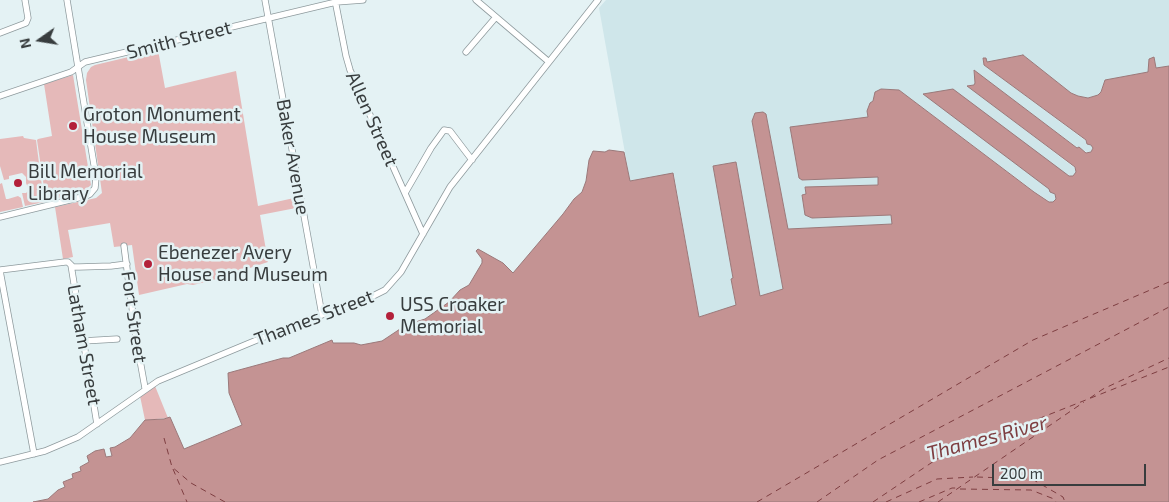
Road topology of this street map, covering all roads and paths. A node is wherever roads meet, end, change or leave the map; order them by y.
1 (25, 0) edge
2 (67, 0) edge
3 (265, 0) edge
4 (363, 0) edge
5 (476, 0) edge
6 (598, 0) edge
7 (336, 1) edge
8 (496, 17) junction
9 (268, 18) junction
10 (0, 33) edge
11 (466, 52) dead end
12 (549, 62) junction
13 (78, 67) junction
14 (0, 96) edge
15 (472, 160) junction
16 (404, 193) junction
17 (0, 217) edge
18 (423, 234) junction
19 (124, 246) dead end
20 (127, 264) junction
21 (71, 265) junction
22 (0, 270) edge
23 (322, 315) junction
24 (117, 339) dead end
25 (83, 341) junction
26 (145, 388) junction
27 (97, 424) junction
28 (34, 454) junction
29 (0, 462) edge

1 - 10 street
2 - 13 street
3 - 9 street, Baker Avenue
4 - 7 street, Smith Street
5 - 8 street
6 - 12 street, Thames Street
7 - 9 street, Smith Street
7 - 16 street, Allen Street
8 - 11 street
8 - 12 street
9 - 13 street, Smith Street
9 - 23 street, Baker Avenue
12 - 15 street, Thames Street
13 - 14 street, Smith Street
13 - 17 street
15 - 16 street
15 - 18 street, Thames Street
16 - 18 street, Allen Street
18 - 23 street, Thames Street
19 - 20 street, Fort Street
20 - 21 street
20 - 26 street, Fort Street
21 - 22 street
21 - 25 street, Latham Street
22 - 28 street
23 - 26 street, Thames Street
24 - 25 street
25 - 27 street, Latham Street
26 - 27 street, Thames Street
27 - 28 street, Thames Street
28 - 29 street, Thames Street

